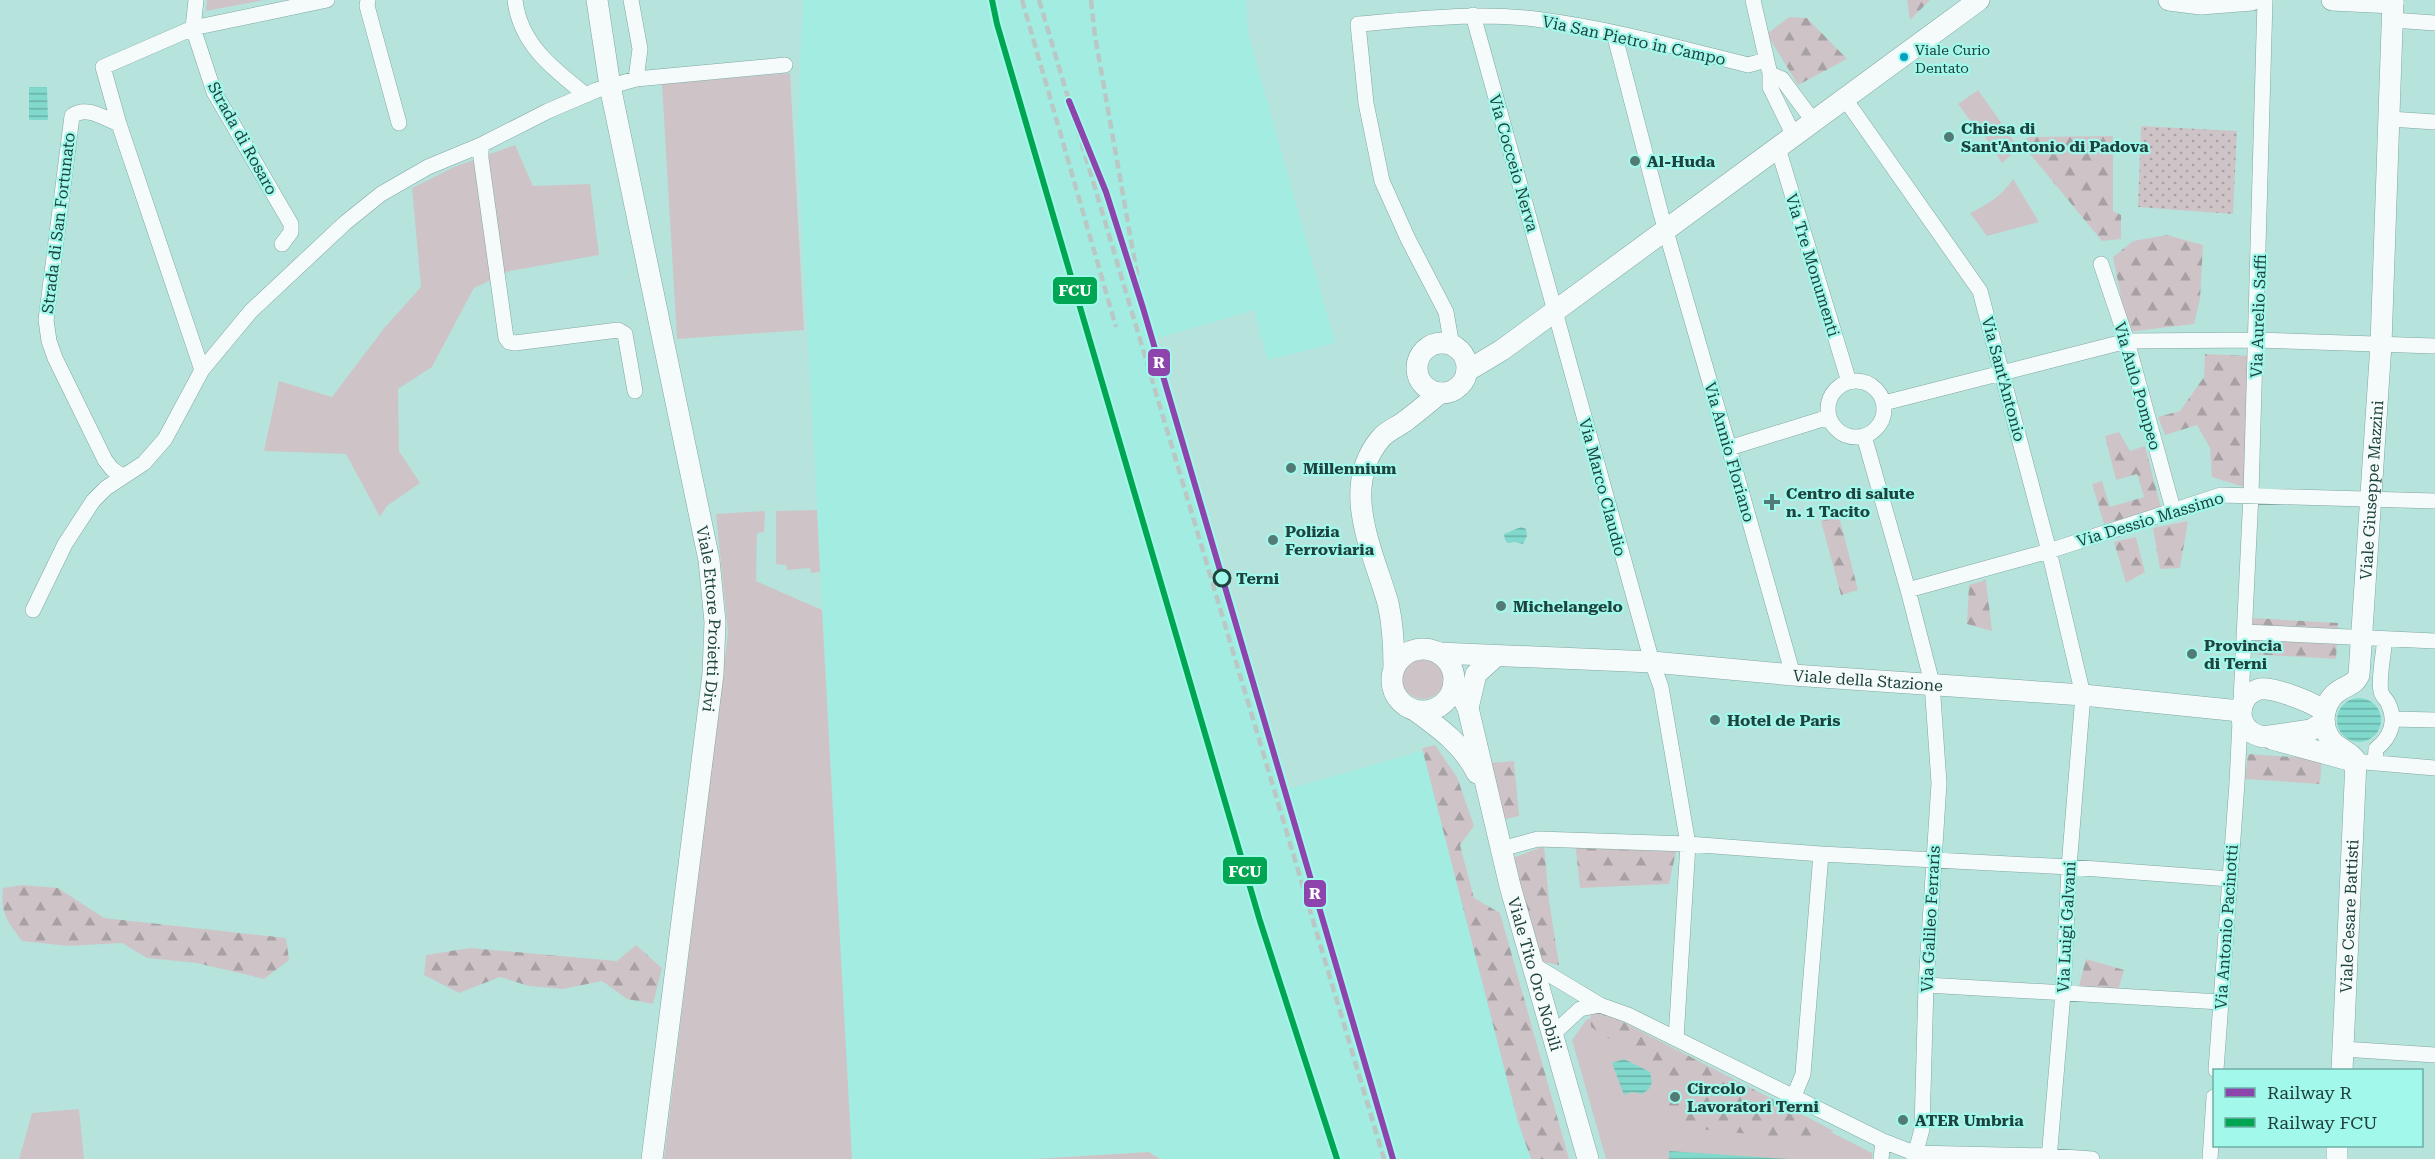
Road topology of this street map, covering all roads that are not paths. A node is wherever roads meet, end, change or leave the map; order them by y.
1 (196, 0) edge
2 (327, 0) edge
3 (368, 0) edge
4 (515, 0) edge
5 (597, 0) edge
6 (631, 0) edge
7 (1753, 0) edge
8 (1979, 0) edge
9 (2169, 0) edge
10 (2252, 0) edge
11 (2265, 0) edge
12 (2332, 0) edge
13 (2393, 8) edge
14 (1473, 15) junction
15 (2435, 23) edge
16 (193, 28) junction
17 (1614, 33) junction
18 (785, 65) dead end
19 (1768, 67) junction
20 (636, 79) junction
21 (610, 86) junction
22 (585, 94) junction
23 (1845, 99) junction
24 (2390, 119) junction
25 (1814, 122) junction
26 (2435, 122) edge
27 (399, 123) dead end
28 (119, 124) junction
29 (1786, 142) junction
30 (481, 145) junction
31 (1665, 230) junction
32 (282, 244) dead end
33 (2101, 264) dead end
34 (1555, 311) junction
35 (2257, 340) junction
36 (2127, 341) junction
37 (2381, 344) junction
38 (2434, 346) edge
39 (1460, 356) junction
40 (202, 370) junction
41 (2003, 372) junction
42 (1418, 376) junction
43 (1849, 382) junction
44 (635, 391) dead end
45 (1440, 393) junction
46 (1884, 403) junction
47 (1829, 417) junction
48 (1402, 423) junction
49 (1864, 436) junction
50 (1729, 448) junction
51 (122, 476) junction
52 (2251, 494) junction
53 (2372, 499) junction
54 (2435, 501) edge
55 (2173, 509) junction
56 (2049, 551) junction
57 (1908, 590) junction
58 (1388, 603) junction
59 (33, 609) dead end
60 (2244, 632) junction
61 (2362, 637) junction
62 (2385, 639) junction
63 (2435, 641) edge
64 (1433, 651) junction
65 (1496, 656) junction
66 (1652, 662) junction
67 (1394, 667) junction
68 (1792, 675) junction
69 (1454, 681) junction
70 (1932, 683) junction
71 (2083, 695) junction
72 (1468, 708) junction
73 (1416, 711) junction
74 (2240, 711) junction
75 (2324, 717) junction
76 (2393, 719) junction
77 (2435, 720) edge
78 (2263, 737) junction
79 (2365, 762) junction
80 (2435, 768) edge
81 (1485, 789) junction
82 (1688, 844) junction
83 (1501, 849) junction
84 (1821, 854) junction
85 (1933, 859) junction
86 (2069, 867) junction
87 (2230, 879) junction
88 (1532, 964) junction
89 (1926, 985) junction
90 (2063, 993) junction
91 (2221, 1002) junction
92 (1600, 1005) junction
93 (1552, 1035) junction
94 (1676, 1039) junction
95 (2343, 1049) junction
96 (2435, 1055) edge
97 (2216, 1069) edge
98 (2342, 1069) edge
99 (1794, 1096) junction
100 (2213, 1112) edge
101 (1883, 1141) junction
102 (1914, 1156) edge
103 (2049, 1157) edge
104 (652, 1159) edge
105 (1588, 1159) edge
106 (1881, 1159) edge
107 (2092, 1159) edge
108 (2210, 1159) edge

1 - 16 street, Strada di Rosaro
2 - 16 street
3 - 27 street
4 - 22 street
5 - 21 street, Viale Ettore Proietti Divi
6 - 20 street
7 - 19 street, Via Tre Monumenti
8 - 23 street
9 - 10 street
11 - 35 street, Via Aurelio Saffi
12 - 13 street
13 - 15 street
13 - 24 street, Viale Giuseppe Mazzini
14 - 17 street, Via San Pietro in Campo
14 - 34 street, Via Cocceio Nerva
14 - 39 street, Via San Pietro in Campo
16 - 28 street
16 - 32 street, Strada di Rosaro
17 - 19 street, Via San Pietro in Campo
17 - 31 street, Via Annio Floriano
18 - 20 street
19 - 25 street
19 - 29 street, Via Tre Monumenti
20 - 21 street
21 - 22 street
21 - 104 street, Viale Ettore Proietti Divi
22 - 30 street
23 - 25 street
23 - 41 street, Via Sant'Antonio
24 - 26 street
24 - 37 street, Viale Giuseppe Mazzini
25 - 29 street
28 - 40 street
28 - 51 street, Strada di San Fortunato
29 - 31 street
29 - 43 street, Via Tre Monumenti
30 - 40 street
30 - 44 street
31 - 34 street
31 - 50 street, Via Annio Floriano
33 - 36 street, Via Aulo Pompeo
34 - 39 street
34 - 66 street, Via Marco Claudio
35 - 36 street
35 - 37 street
35 - 52 street, Via Aurelio Saffi
36 - 41 street
36 - 55 street, Via Aulo Pompeo
37 - 38 street
37 - 53 street, Viale Giuseppe Mazzini
39 - 42 street
39 - 45 street
40 - 51 street
41 - 46 street
41 - 56 street, Via Sant'Antonio
42 - 45 street
42 - 48 street
43 - 46 street
43 - 47 street
45 - 48 street
46 - 49 street
47 - 49 street
47 - 50 street
48 - 58 street
49 - 57 street
50 - 68 street, Via Annio Floriano
51 - 59 street
52 - 53 street, Via Dessio Massimo
52 - 55 street, Via Dessio Massimo
52 - 60 street, Via Aurelio Saffi
53 - 54 street, Via Dessio Massimo
53 - 61 street, Viale Giuseppe Mazzini
55 - 56 street, Via Dessio Massimo
56 - 57 street, Via Dessio Massimo
56 - 71 street, Via Sant'Antonio
57 - 70 street
58 - 64 street
58 - 67 street
60 - 61 street
60 - 74 street, Via Aurelio Saffi
61 - 62 street
61 - 75 street, Viale Giuseppe Mazzini
62 - 63 street
62 - 76 street
64 - 65 street, Viale della Stazione
64 - 67 street
64 - 69 street
65 - 66 street, Viale della Stazione
65 - 72 street
66 - 68 street, Viale della Stazione
66 - 82 street, Via Marco Claudio
67 - 73 street
68 - 70 street, Viale della Stazione
69 - 72 street, Viale Tito Oro Nobili
69 - 73 street
70 - 71 street, Viale della Stazione
70 - 85 street, Via Galileo Ferraris
71 - 74 street, Viale della Stazione
71 - 86 street, Via Luigi Galvani
72 - 81 street, Viale Tito Oro Nobili
73 - 81 street, Viale Tito Oro Nobili
74 - 75 street
74 - 78 street
74 - 87 street, Via Antonio Pacinotti
75 - 78 street
75 - 79 street
76 - 77 street
76 - 79 street
78 - 79 street
79 - 80 street
79 - 95 street, Viale Cesare Battisti
81 - 83 street, Viale Tito Oro Nobili
82 - 83 street
82 - 84 street
82 - 94 street, Via Marco Claudio
83 - 88 street, Viale Tito Oro Nobili
84 - 85 street
84 - 99 street
85 - 86 street
85 - 89 street, Via Galileo Ferraris
86 - 87 street
86 - 90 street, Via Luigi Galvani
87 - 91 street, Via Antonio Pacinotti
88 - 92 street
88 - 93 street, Viale Tito Oro Nobili
89 - 90 street
89 - 102 street, Via Galileo Ferraris
90 - 91 street
90 - 103 street, Via Luigi Galvani
91 - 97 street, Via Antonio Pacinotti
92 - 93 street
92 - 94 street
93 - 105 street, Viale Tito Oro Nobili
94 - 99 street
95 - 96 street
95 - 98 street, Viale Cesare Battisti
99 - 101 street
100 - 108 street
101 - 102 street
101 - 106 street
102 - 103 street
103 - 107 street

